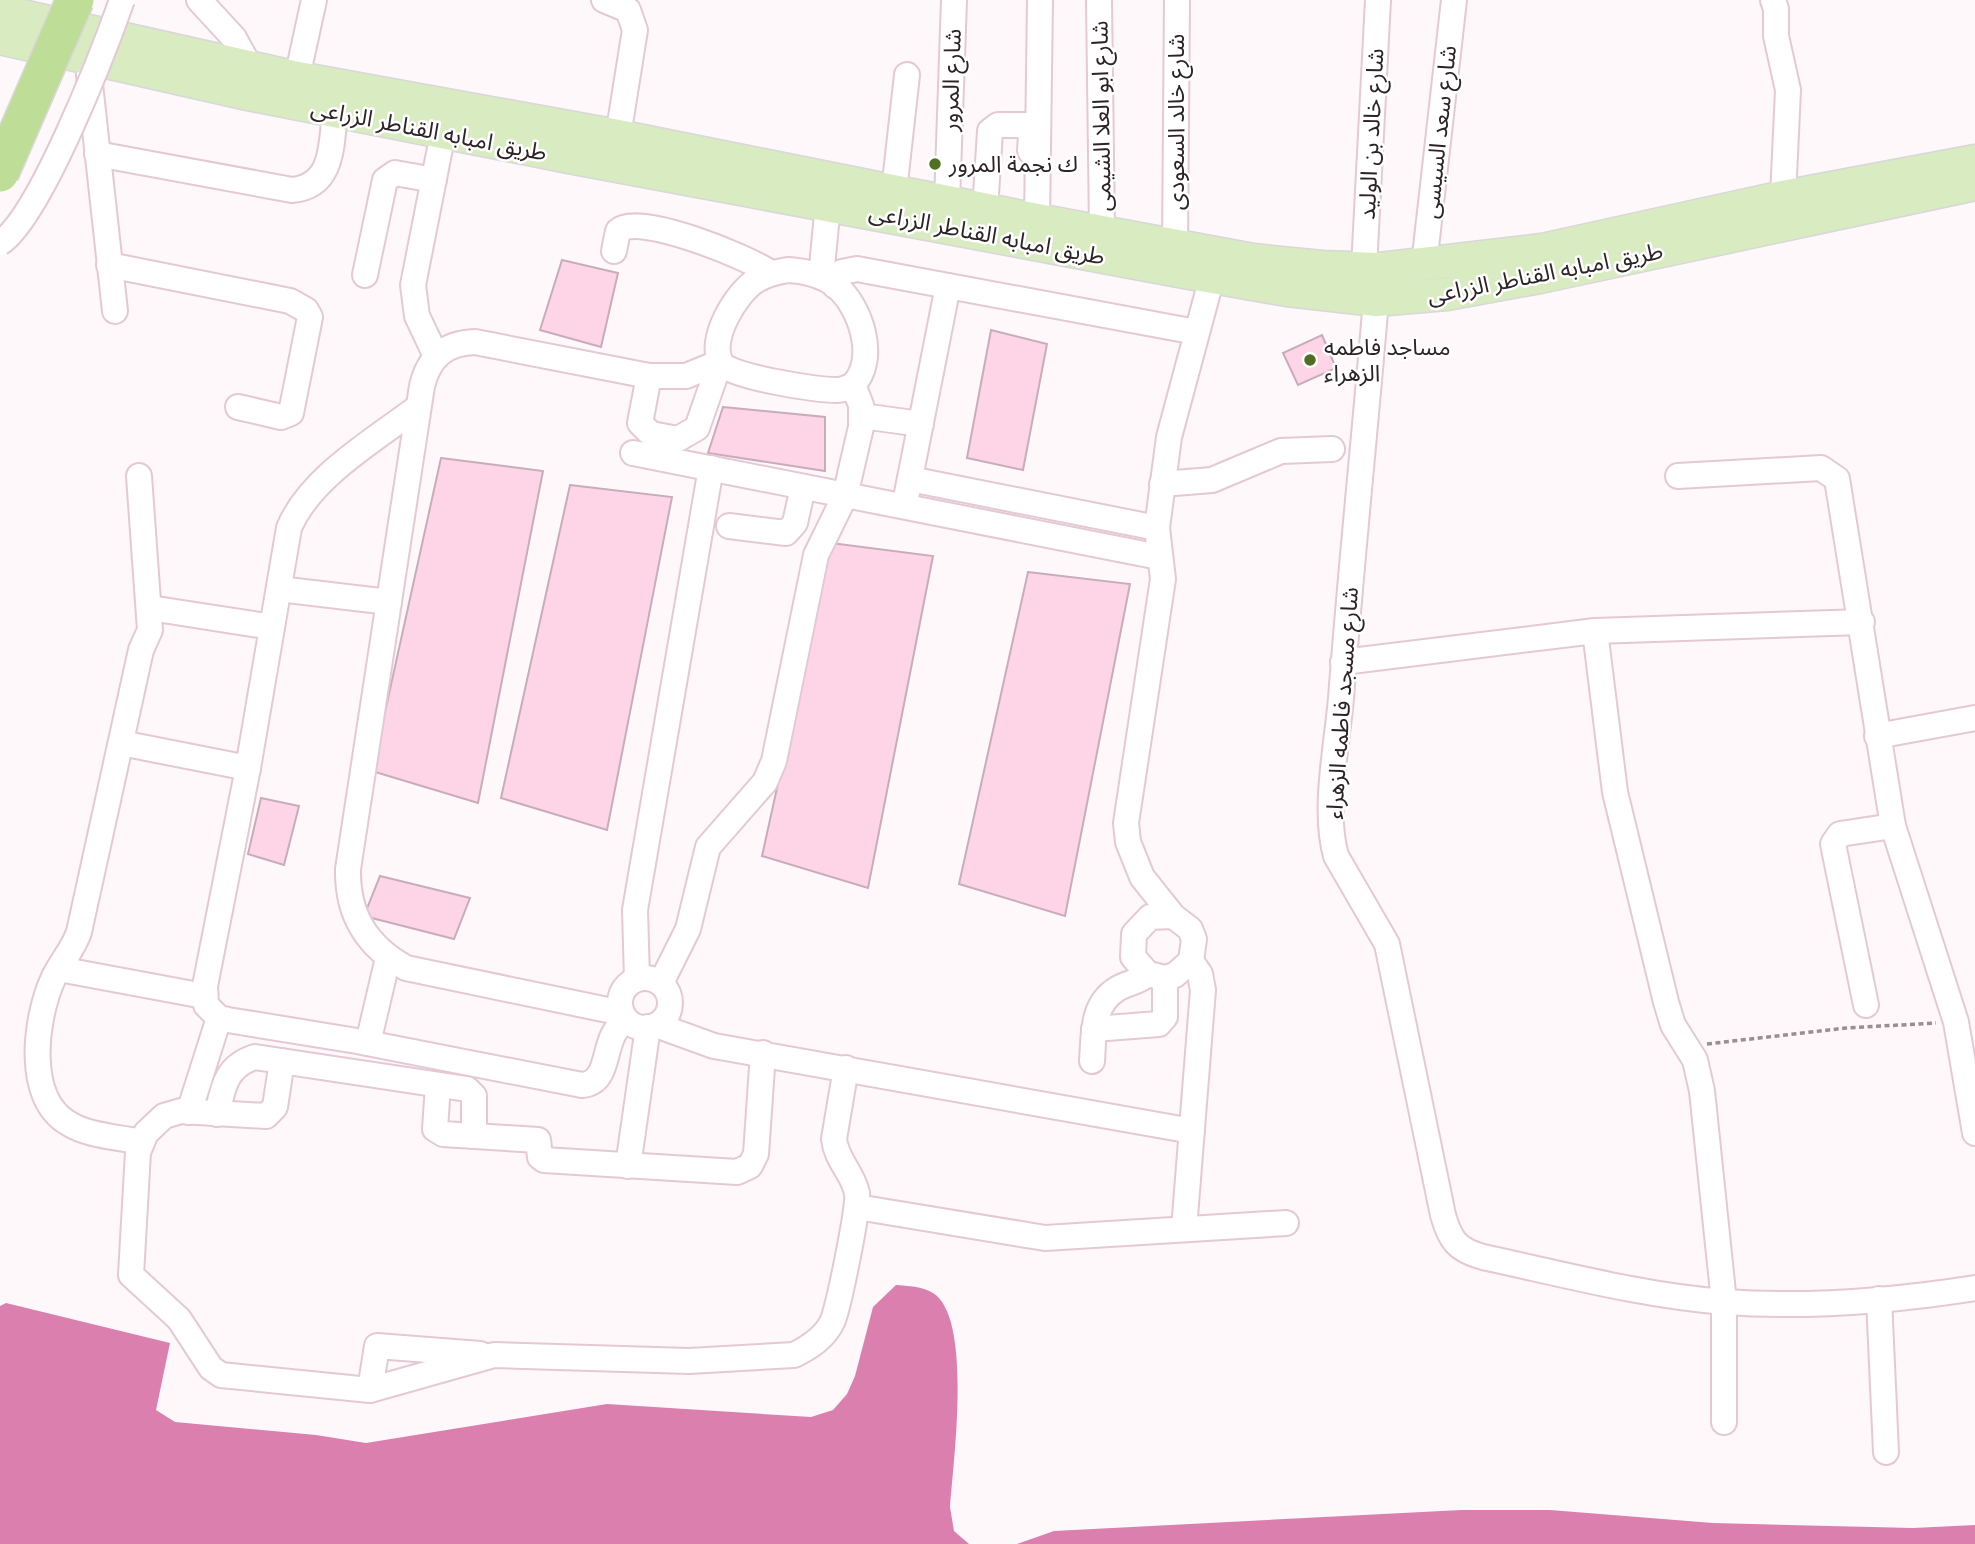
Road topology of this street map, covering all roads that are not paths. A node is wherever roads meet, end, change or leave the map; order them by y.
1 (75, 0) edge
2 (122, 0) edge
3 (199, 0) edge
4 (314, 0) edge
5 (604, 0) edge
6 (954, 0) edge
7 (1040, 0) edge
8 (1099, 0) edge
9 (1177, 0) edge
10 (1377, 0) edge
11 (1454, 0) edge
12 (1773, 0) edge
13 (0, 11) edge
14 (0, 38) edge
15 (87, 57) junction
16 (250, 67) junction
17 (907, 75) dead end
18 (295, 90) junction
19 (335, 112) junction
20 (443, 133) junction
21 (618, 136) junction
22 (97, 154) junction
23 (1975, 161) edge
24 (0, 173) edge
25 (433, 180) junction
26 (1975, 184) edge
27 (829, 191) junction
28 (894, 191) junction
29 (1783, 197) junction
30 (947, 202) junction
31 (985, 210) junction
32 (1032, 219) junction
33 (1102, 231) junction
34 (0, 243) edge
35 (1175, 245) junction
36 (614, 251) dead end
37 (109, 265) junction
38 (1424, 265) junction
39 (1364, 268) junction
40 (771, 273) junction
41 (365, 275) dead end
42 (1212, 277) junction
43 (821, 278) junction
44 (948, 286) junction
45 (1376, 300) junction
46 (114, 311) dead end
47 (1196, 332) junction
48 (436, 356) junction
49 (720, 362) junction
50 (649, 376) junction
51 (852, 385) junction
52 (238, 407) dead end
53 (418, 407) junction
54 (863, 416) junction
55 (921, 424) junction
56 (1332, 449) dead end
57 (633, 453) dead end
58 (711, 468) junction
59 (139, 476) dead end
60 (1678, 476) dead end
61 (910, 479) junction
62 (1162, 484) junction
63 (803, 487) junction
64 (845, 496) junction
65 (905, 507) junction
66 (729, 526) dead end
67 (1157, 528) junction
68 (1159, 557) junction
69 (279, 589) junction
70 (388, 602) junction
71 (149, 608) junction
72 (1862, 622) junction
73 (272, 627) junction
74 (1595, 631) junction
75 (1343, 662) junction
76 (1975, 718) edge
77 (1877, 736) junction
78 (121, 743) junction
79 (248, 768) junction
80 (1893, 826) junction
81 (1173, 916) junction
82 (388, 958) junction
83 (1191, 961) junction
84 (59, 969) junction
85 (1156, 976) junction
86 (649, 981) junction
87 (204, 996) junction
88 (1866, 1006) dead end
89 (219, 1018) junction
90 (638, 1021) junction
91 (1094, 1029) junction
92 (323, 1035) junction
93 (363, 1042) junction
94 (763, 1054) junction
95 (282, 1061) junction
96 (1092, 1062) dead end
97 (318, 1066) junction
98 (846, 1068) junction
99 (352, 1072) junction
100 (438, 1085) junction
101 (189, 1112) junction
102 (217, 1114) junction
103 (1192, 1131) junction
104 (1975, 1133) edge
105 (474, 1136) junction
106 (141, 1142) junction
107 (628, 1166) junction
108 (857, 1207) junction
109 (1286, 1223) dead end
110 (1184, 1229) junction
111 (1975, 1288) edge
112 (1879, 1299) junction
113 (1724, 1302) junction
114 (494, 1355) junction
115 (370, 1390) junction
116 (1724, 1422) dead end
117 (1886, 1452) dead end

1 - 24 highway, bridge
2 - 34 street, bridge
3 - 16 street
4 - 18 street
5 - 21 street
6 - 30 street, شارع المرور
7 - 32 street
8 - 33 street, شارع ابو العلا الشيمى
9 - 35 street, شارع خالد السعودى
10 - 39 street, شارع خالد بن الوليد
11 - 38 street, شارع سعد السيسى
12 - 29 street
13 - 16 main road, طريق امبابه القناطر الزراعى
14 - 15 main road, طريق امبابه القناطر الزراعى
15 - 18 main road, طريق امبابه القناطر الزراعى
15 - 22 street
16 - 18 main road, طريق امبابه القناطر الزراعى
17 - 28 street
18 - 19 main road, طريق امبابه القناطر الزراعى
18 - 21 main road, طريق امبابه القناطر الزراعى
19 - 20 main road, طريق امبابه القناطر الزراعى
19 - 22 street
20 - 25 street
20 - 27 main road, طريق امبابه القناطر الزراعى
21 - 27 main road, طريق امبابه القناطر الزراعى
22 - 37 street
23 - 29 main road, طريق امبابه القناطر الزراعى
25 - 41 street
25 - 48 street
26 - 45 main road, طريق امبابه القناطر الزراعى
27 - 28 main road, طريق امبابه القناطر الزراعى
27 - 42 main road, طريق امبابه القناطر الزراعى
27 - 43 street
28 - 30 main road, طريق امبابه القناطر الزراعى
29 - 38 main road, طريق امبابه القناطر الزراعى
30 - 31 main road, طريق امبابه القناطر الزراعى
31 - 32 main road, طريق امبابه القناطر الزراعى
31 - 32 street
32 - 33 main road, طريق امبابه القناطر الزراعى
33 - 35 main road, طريق امبابه القناطر الزراعى
35 - 39 main road, طريق امبابه القناطر الزراعى
36 - 40 street
37 - 46 street
37 - 52 street
38 - 39 main road, طريق امبابه القناطر الزراعى
40 - 43 street
40 - 49 street
42 - 45 main road, طريق امبابه القناطر الزراعى
42 - 47 street
43 - 44 street
43 - 51 street
44 - 47 street
44 - 55 street
45 - 75 street, شارع مسجد فاطمه الزهراء
47 - 62 street
48 - 50 street
48 - 53 street
49 - 50 street
49 - 50 street
49 - 51 street
51 - 54 street
53 - 69 street
53 - 70 street
54 - 55 street
54 - 64 street
55 - 61 street
56 - 62 street
57 - 58 street
58 - 63 street
58 - 86 street
59 - 71 street
60 - 72 street
61 - 65 street
61 - 67 street
62 - 67 street
63 - 64 street
63 - 66 street
64 - 65 street
64 - 86 street
65 - 68 street
67 - 68 street
68 - 81 street
69 - 70 street
69 - 73 street
70 - 82 street
71 - 73 street
71 - 78 street
72 - 74 street
72 - 77 street
73 - 79 street
74 - 75 street
74 - 113 street
75 - 113 street, شارع مسجد فاطمه الزهراء
76 - 77 street
77 - 80 street
78 - 79 street
78 - 84 street
79 - 87 street
80 - 88 street
80 - 104 street
81 - 83 street
81 - 85 street
82 - 90 street
82 - 93 street
83 - 85 street
83 - 103 street
84 - 87 street
84 - 106 street
85 - 91 street
85 - 91 street
86 - 90 street
86 - 90 street
87 - 89 street
89 - 92 street
89 - 101 street
90 - 93 street
90 - 94 street
90 - 107 street
91 - 96 street
92 - 93 street
92 - 97 street
93 - 99 street
94 - 98 street
94 - 107 street
95 - 97 street
95 - 102 street
95 - 102 street
97 - 99 street
98 - 103 street
98 - 108 street
99 - 100 street
100 - 105 street
100 - 105 street
101 - 102 street
101 - 106 street
103 - 110 street
105 - 107 street
106 - 115 street
108 - 110 street
108 - 114 street
109 - 110 street
111 - 112 street
112 - 113 street
112 - 117 street
113 - 116 street
114 - 115 street
114 - 115 street

